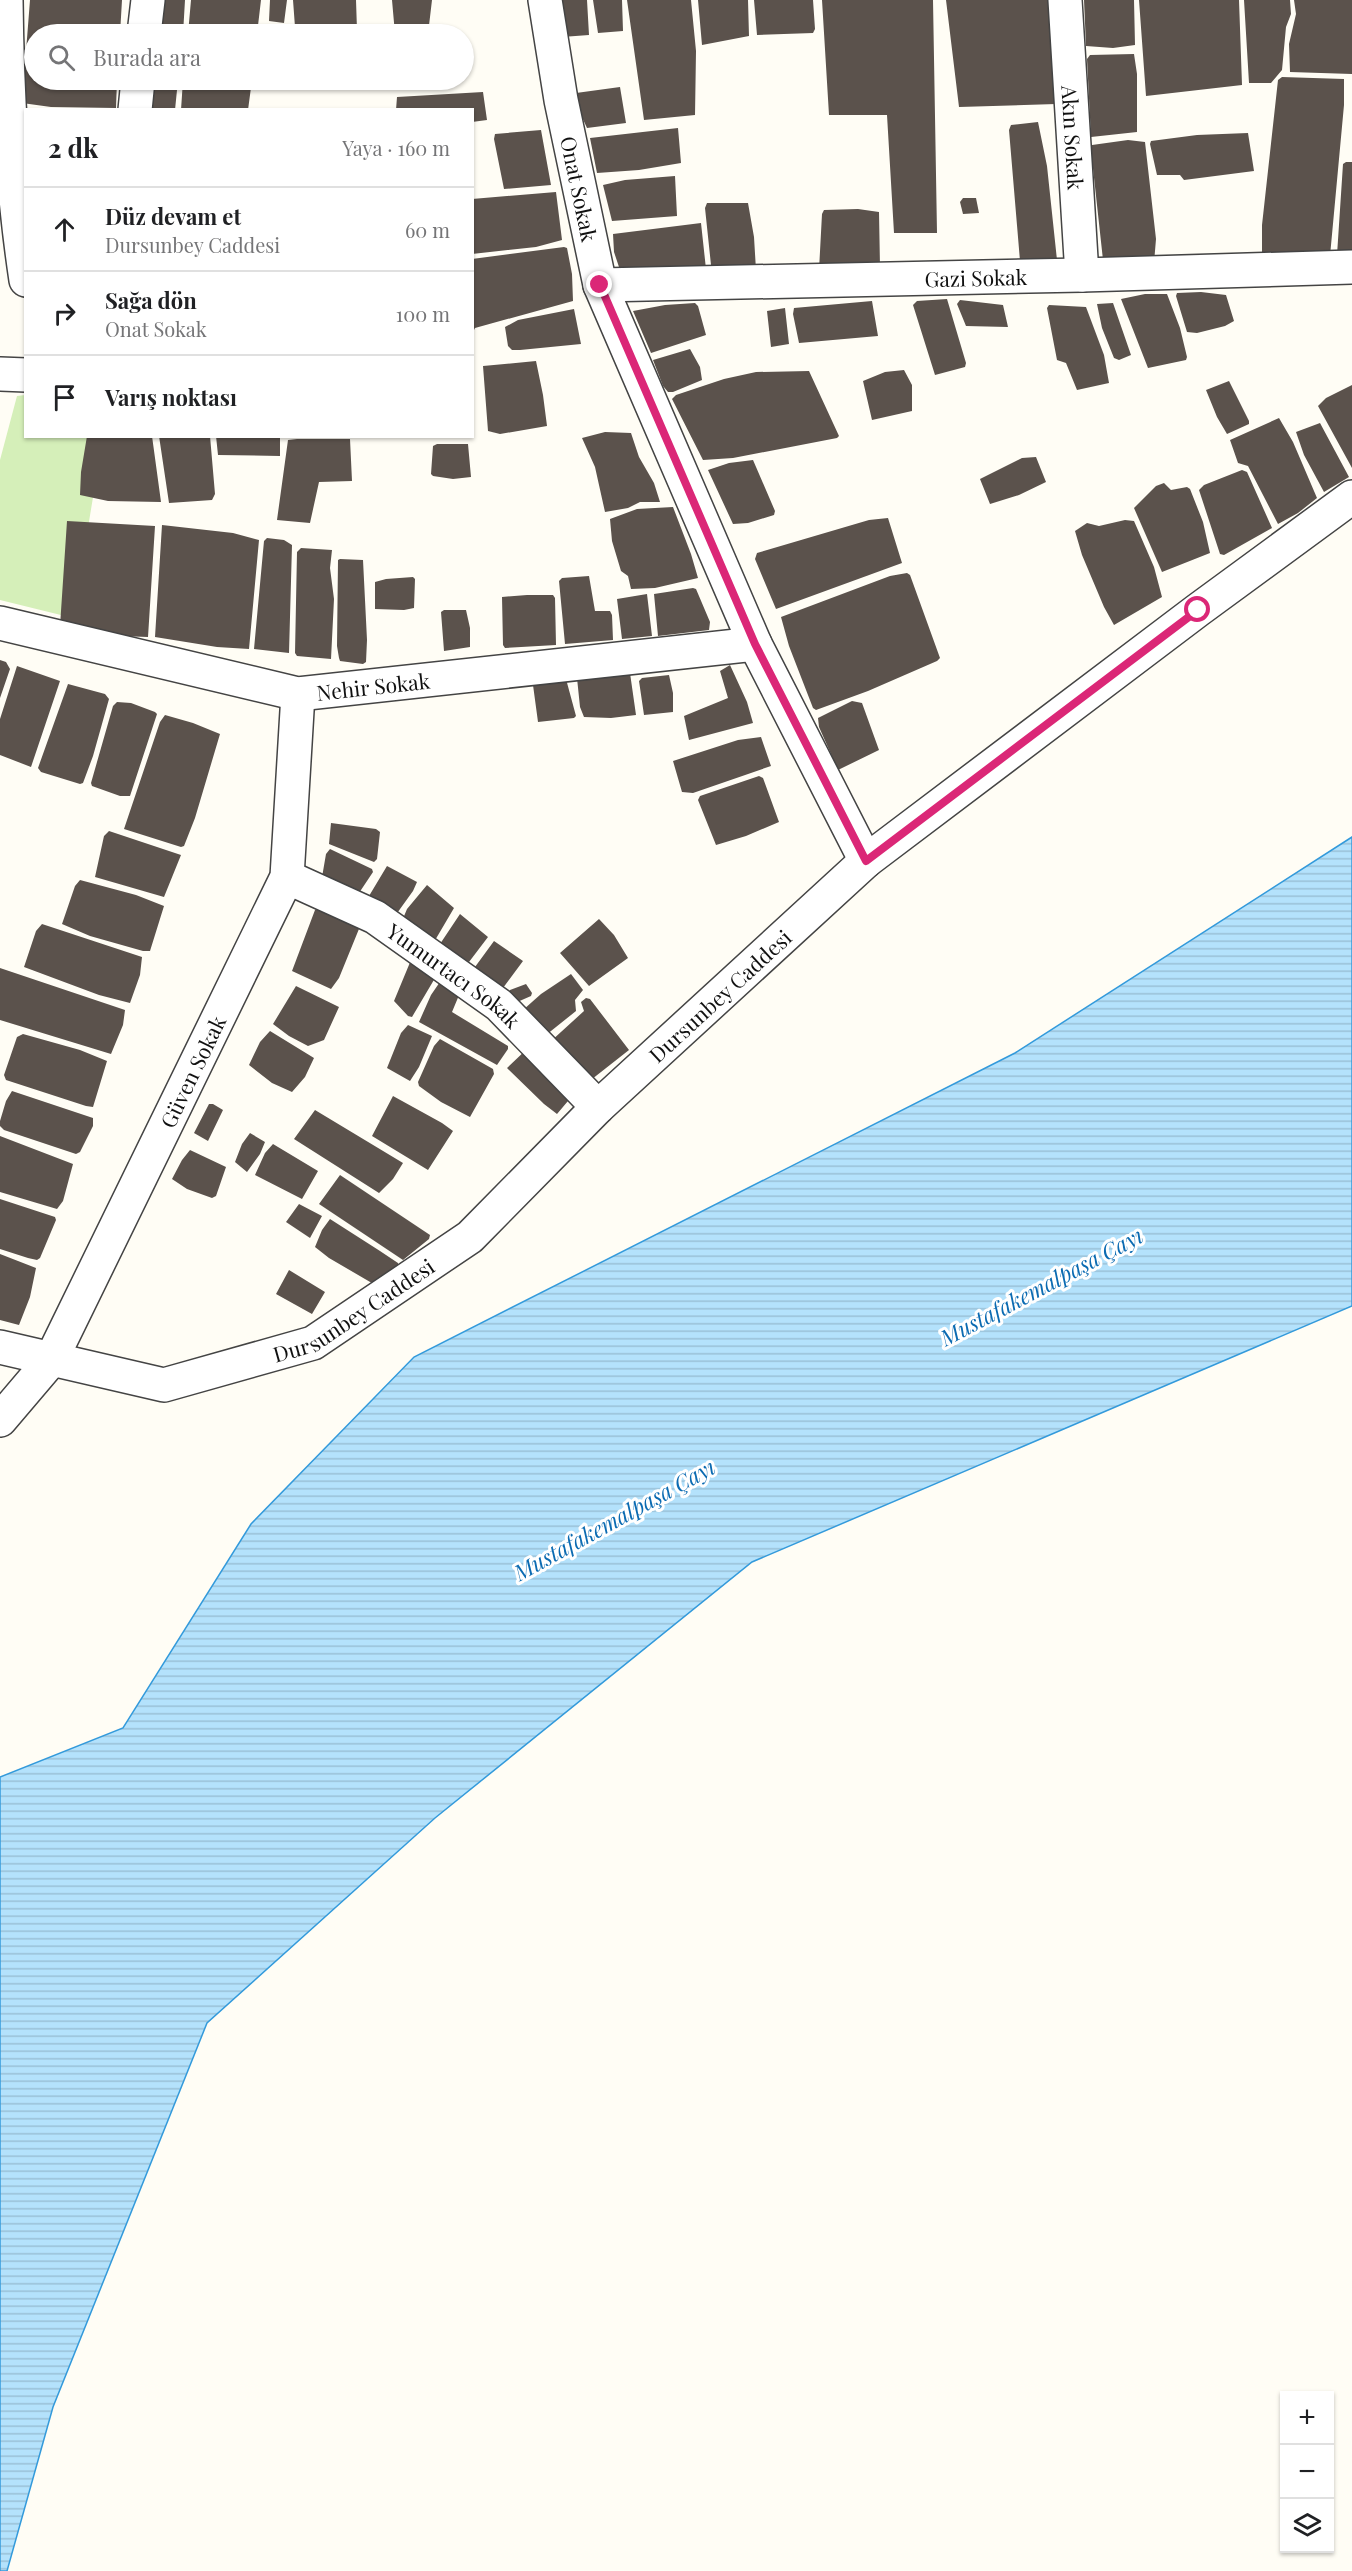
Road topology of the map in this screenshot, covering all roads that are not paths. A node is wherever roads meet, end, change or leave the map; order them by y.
1 (6, 0) edge
2 (148, 0) edge
3 (545, 0) edge
4 (1065, 0) edge
5 (145, 24) edge
6 (137, 90) edge
7 (135, 108) edge
8 (24, 267) edge
9 (1352, 267) edge
10 (1082, 276) junction
11 (600, 285) junction
12 (0, 374) edge
13 (24, 375) edge
14 (1352, 497) edge
15 (0, 623) edge
16 (755, 644) junction
17 (298, 694) junction
18 (866, 861) junction
19 (287, 878) junction
20 (598, 1107) junction
21 (0, 1347) edge
22 (51, 1360) junction
23 (0, 1420) edge

1 - 8 street
2 - 5 street
3 - 11 street, Onat Sokak
4 - 10 street, Akın Sokak
6 - 7 street
9 - 10 street, Gazi Sokak
10 - 11 street, Gazi Sokak
11 - 16 street, Onat Sokak
12 - 13 street
14 - 18 street, Dursunbey Caddesi
15 - 17 street, Nehir Sokak
16 - 17 street, Nehir Sokak
16 - 18 street, Onat Sokak
17 - 19 street, Güven Sokak
18 - 20 street, Dursunbey Caddesi
19 - 20 street, Yumurtacı Sokak
19 - 22 street, Güven Sokak
20 - 22 street, Dursunbey Caddesi
21 - 22 street, Dursunbey Caddesi
22 - 23 street, Güven Sokak

